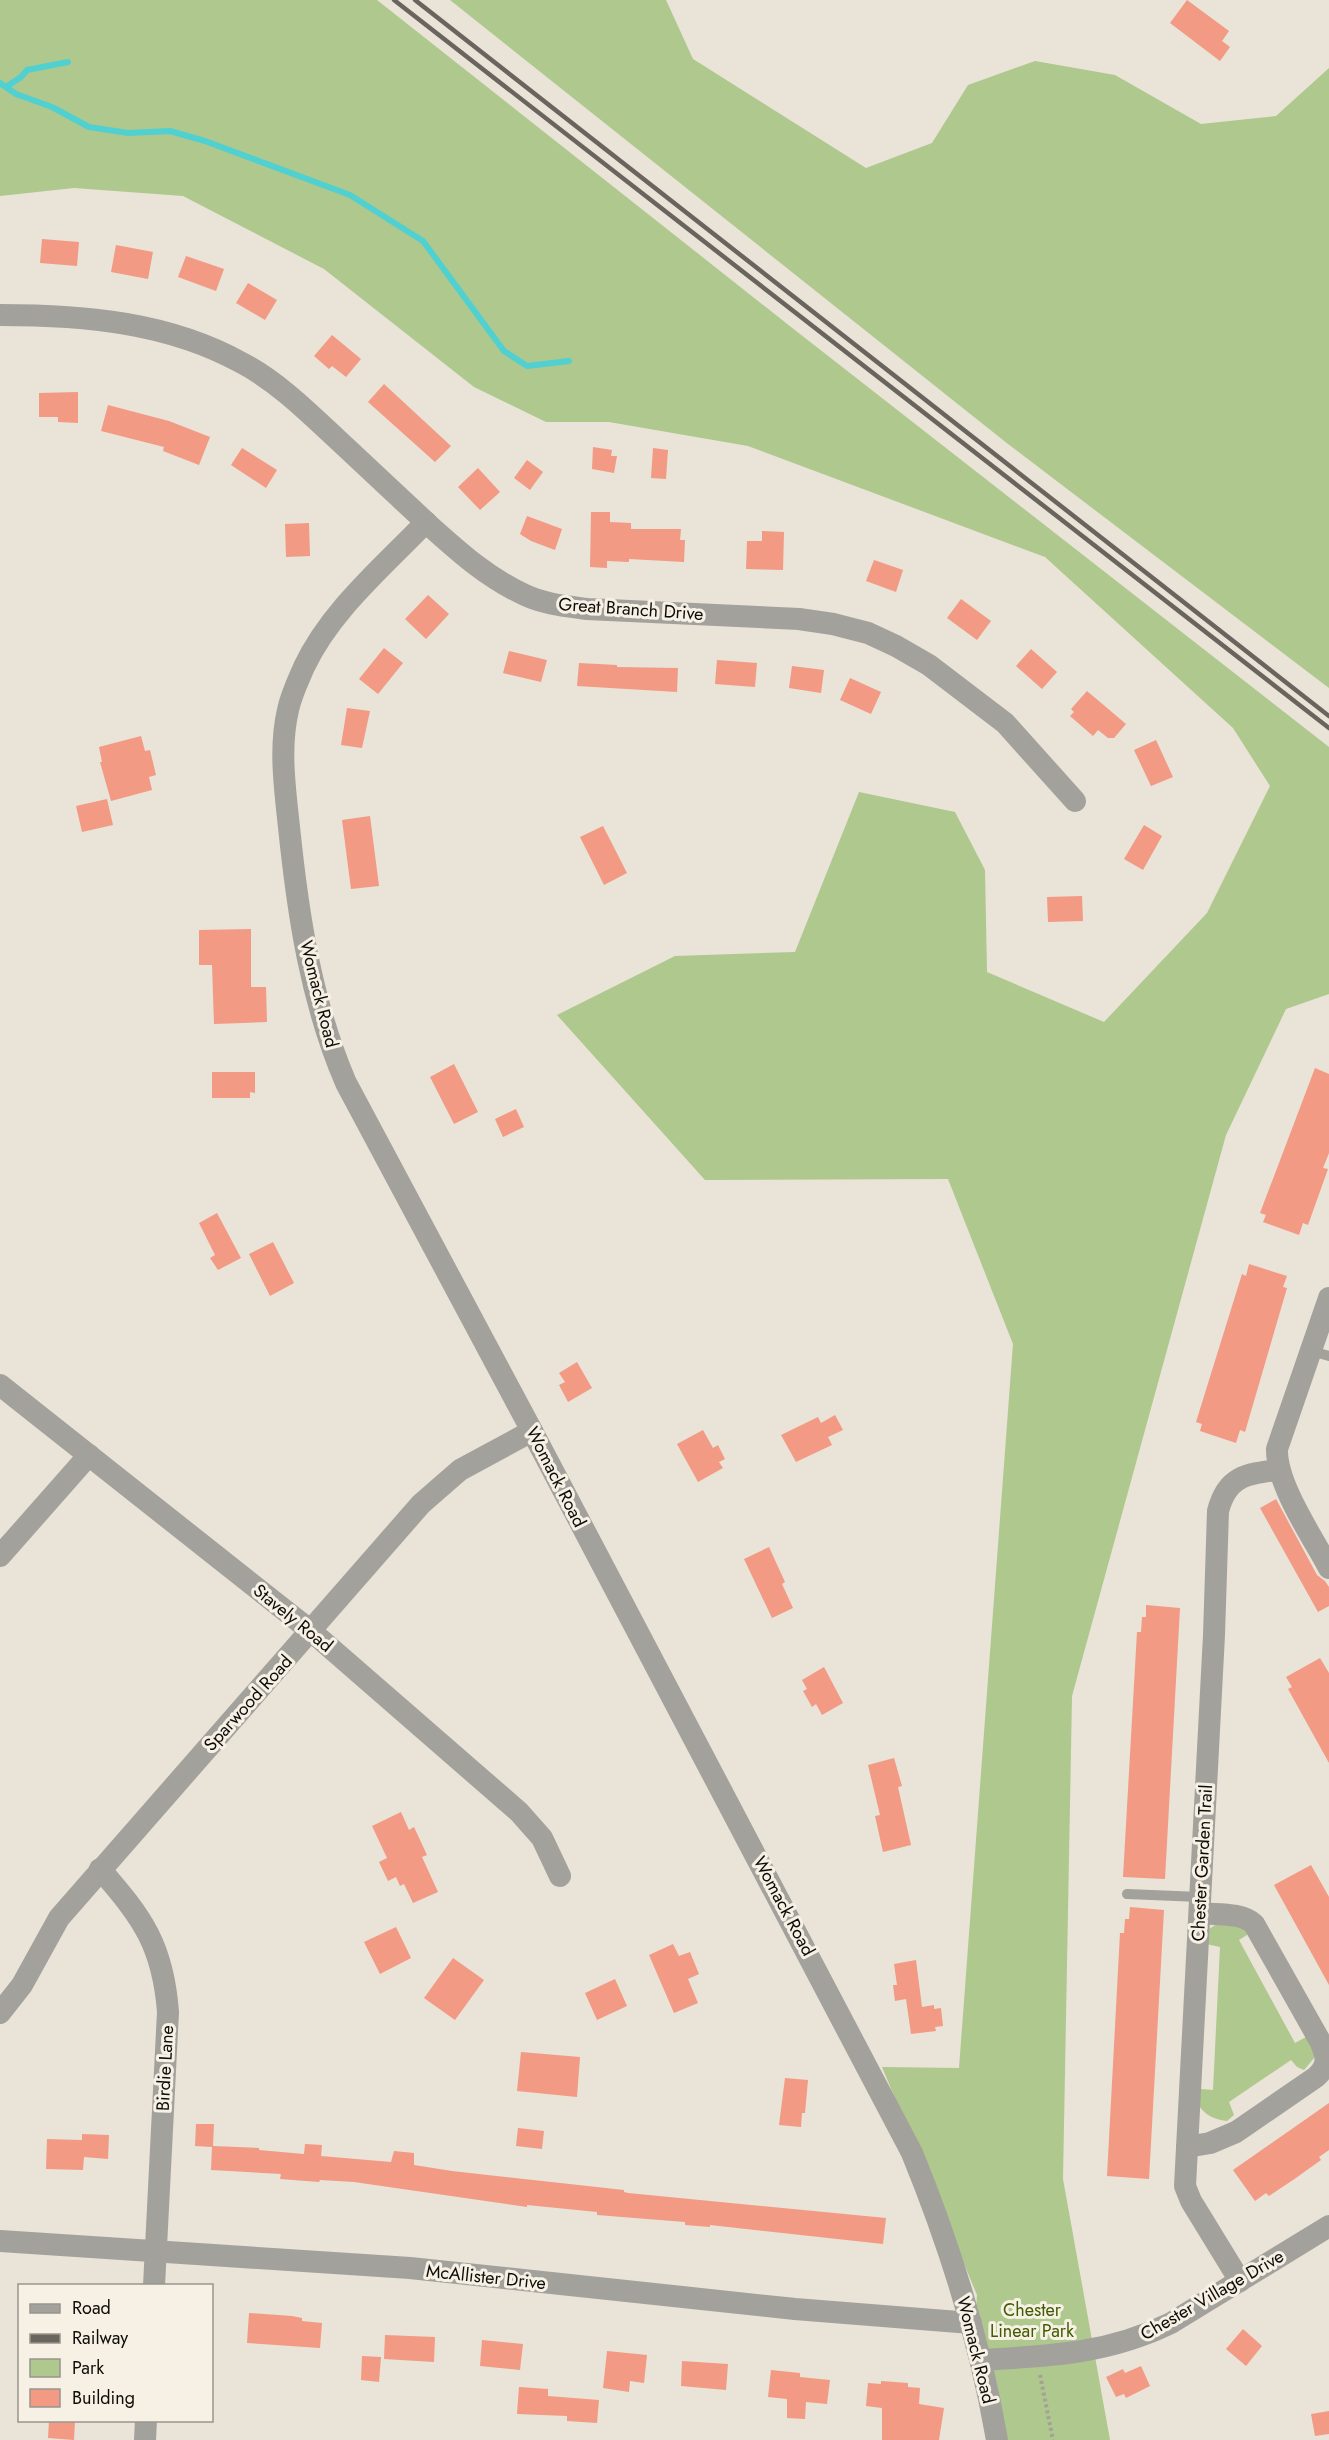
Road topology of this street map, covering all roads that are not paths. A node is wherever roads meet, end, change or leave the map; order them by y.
1 (0, 315) edge
2 (426, 522) junction
3 (1075, 801) dead end
4 (1329, 1298) edge
5 (1320, 1354) edge
6 (0, 1385) edge
7 (532, 1431) junction
8 (89, 1455) junction
9 (1278, 1470) junction
10 (0, 1556) edge
11 (1329, 1568) edge
12 (311, 1631) junction
13 (100, 1869) junction
14 (560, 1876) dead end
15 (1127, 1894) dead end
16 (1200, 1905) junction
17 (0, 2013) edge
18 (1187, 2146) junction
19 (1329, 2226) edge
20 (0, 2241) edge
21 (156, 2251) junction
22 (1240, 2281) junction
23 (154, 2284) edge
24 (971, 2324) junction
25 (981, 2360) junction
26 (146, 2422) edge
27 (145, 2440) edge
28 (997, 2440) edge

1 - 2 street, Great Branch Drive
2 - 3 street, Great Branch Drive
2 - 7 street, Womack Road
4 - 5 street
5 - 9 street
6 - 8 street, Stavely Road
7 - 12 street, Sparwood Road
7 - 24 street, Womack Road
8 - 10 street
8 - 12 street, Stavely Road
9 - 11 street
9 - 16 street, Chester Garden Trail
12 - 13 street, Sparwood Road
12 - 14 street, Stavely Road
13 - 17 street, Sparwood Road
13 - 21 street, Birdie Lane
15 - 16 lane
16 - 18 street, Chester Garden Trail
16 - 18 street
18 - 22 street, Chester Garden Trail
19 - 22 street, Chester Village Drive
20 - 21 street, McAllister Drive
21 - 23 street, Birdie Lane
21 - 24 street, McAllister Drive
22 - 25 street, Chester Village Drive
24 - 25 street, Womack Road
25 - 28 street, Womack Road
26 - 27 street

